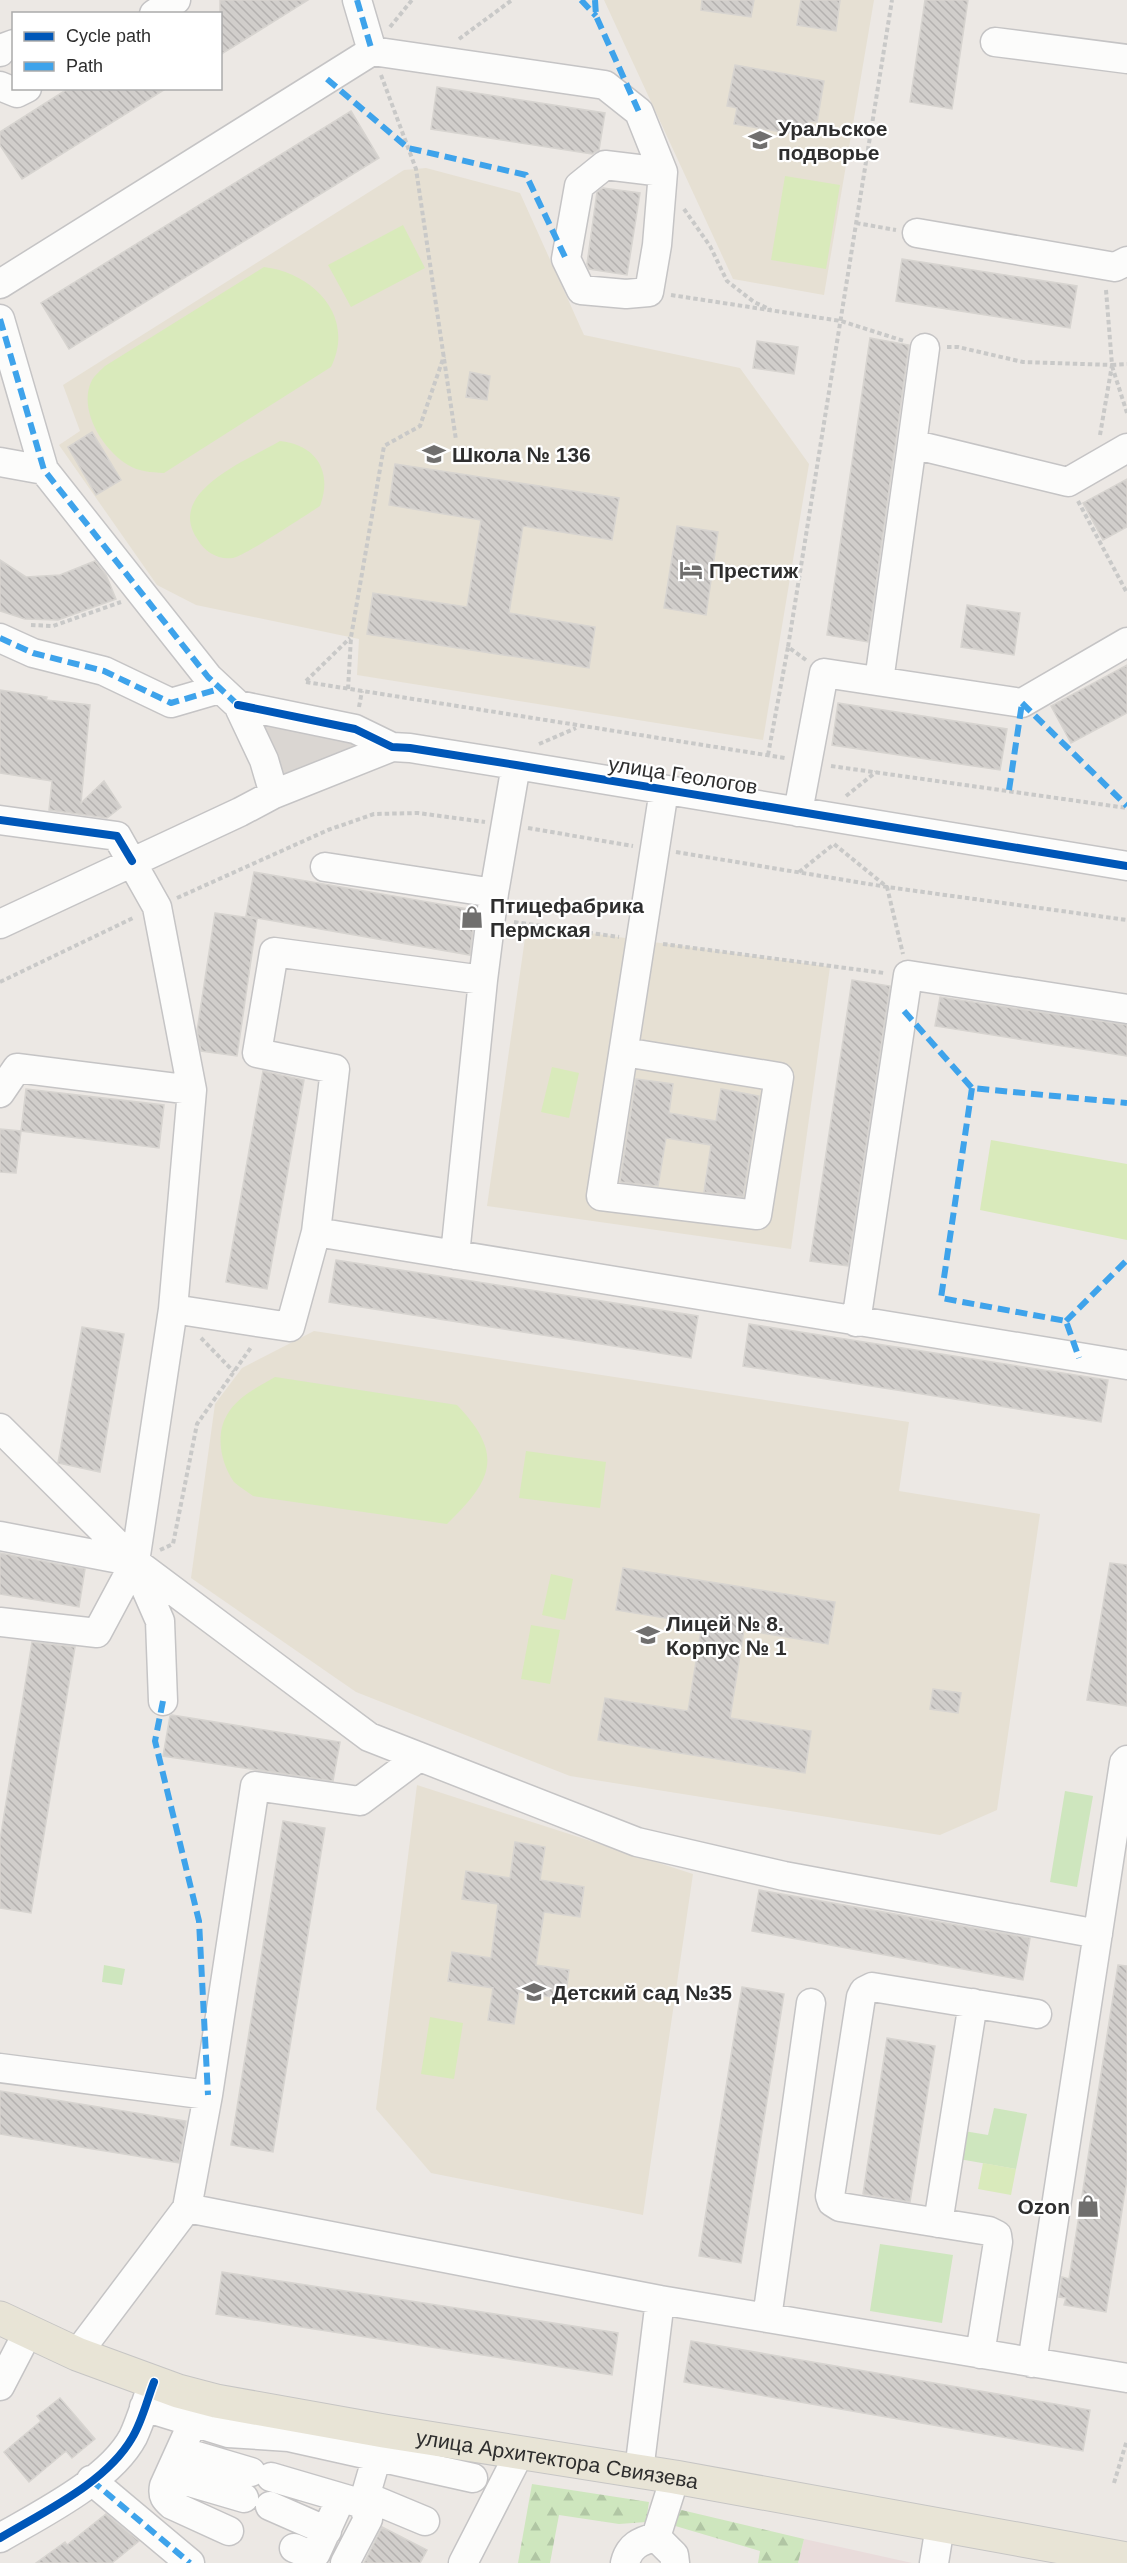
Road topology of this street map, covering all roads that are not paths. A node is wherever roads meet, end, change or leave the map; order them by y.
1 (176, 0) edge
2 (357, 0) edge
3 (157, 12) edge
4 (995, 42) dead end
5 (372, 51) junction
6 (1127, 59) edge
7 (0, 86) edge
8 (23, 90) edge
9 (663, 172) junction
10 (917, 233) road end
11 (1116, 263) edge
12 (0, 284) edge
13 (1, 329) edge
14 (925, 348) road end
15 (912, 444) junction
16 (1127, 448) edge
17 (0, 462) edge
18 (44, 470) junction
19 (11, 632) edge
20 (1127, 642) edge
21 (879, 681) junction
22 (229, 697) junction
23 (392, 747) junction
24 (516, 765) junction
25 (664, 790) junction
26 (274, 794) junction
27 (798, 812) junction
28 (0, 820) edge
29 (132, 861) junction
30 (1127, 866) edge
31 (325, 867) dead end
32 (493, 906) junction
33 (0, 924) edge
34 (483, 980) junction
35 (1127, 1009) edge
36 (624, 1052) junction
37 (192, 1090) junction
38 (0, 1093) edge
39 (316, 1232) junction
40 (455, 1255) junction
41 (172, 1309) junction
42 (855, 1322) junction
43 (1127, 1365) edge
44 (0, 1428) edge
45 (0, 1536) edge
46 (135, 1562) junction
47 (0, 1622) edge
48 (163, 1701) dead end
49 (419, 1757) junction
50 (1127, 1760) edge
51 (1098, 1934) junction
52 (811, 2003) dead end
53 (974, 2003) junction
54 (1037, 2014) dead end
55 (0, 2068) edge
56 (208, 2096) junction
57 (187, 2208) junction
58 (938, 2223) junction
59 (660, 2300) junction
60 (0, 2318) edge
61 (767, 2318) junction
62 (28, 2332) junction
63 (77, 2354) junction
64 (980, 2354) junction
65 (1032, 2363) junction
66 (2, 2377) edge
67 (1127, 2378) edge
68 (149, 2395) junction
69 (193, 2422) junction
70 (380, 2444) junction
71 (520, 2452) junction
72 (175, 2463) junction
73 (639, 2471) junction
74 (675, 2477) junction
75 (473, 2478) dead end
76 (91, 2480) junction
77 (259, 2488) junction
78 (356, 2499) junction
79 (425, 2521) dead end
80 (940, 2526) junction
81 (229, 2531) dead end
82 (327, 2531) junction
83 (656, 2536) junction
84 (0, 2538) edge
85 (294, 2548) dead end
86 (1127, 2559) edge
87 (190, 2563) edge
88 (345, 2563) edge
89 (463, 2563) edge
90 (625, 2563) edge
91 (675, 2563) edge
92 (934, 2563) edge

1 - 3 street
2 - 5 street
4 - 6 street
5 - 9 street
5 - 12 street
7 - 8 street
9 - 9 street
10 - 11 street
13 - 18 street
14 - 15 street
15 - 16 street
15 - 21 street
17 - 18 street
18 - 22 street
19 - 22 street
20 - 21 street
21 - 27 street
22 - 23 street, улица Геологов
22 - 26 street
23 - 24 street, улица Геологов
23 - 26 street
24 - 25 street, улица Геологов
24 - 32 street
25 - 27 street, улица Геологов
25 - 36 street
26 - 29 street
27 - 30 street, улица Геологов
28 - 29 street
29 - 33 street
29 - 37 street
31 - 32 street
32 - 34 street
34 - 39 street
34 - 40 street
35 - 42 street
36 - 36 street
37 - 38 street
37 - 41 street
39 - 40 street
39 - 41 street
40 - 42 street
41 - 46 street
42 - 43 street
44 - 46 street
45 - 46 street
46 - 47 street
46 - 48 street
46 - 49 street
49 - 51 street
49 - 56 street
50 - 51 street
51 - 65 street
52 - 61 street
53 - 54 street
53 - 58 street
53 - 58 street
55 - 56 street
56 - 57 street
57 - 59 street
57 - 63 street
58 - 64 street
59 - 61 street
59 - 73 street
60 - 62 main road, улица Архитектора Свиязева
61 - 64 street
62 - 63 main road, улица Архитектора Свиязева
62 - 66 street
63 - 68 main road, улица Архитектора Свиязева
64 - 65 street
65 - 67 street
68 - 69 street
68 - 70 main road, улица Архитектора Свиязева
68 - 76 street
69 - 70 street
69 - 72 street
70 - 71 main road, улица Архитектора Свиязева
70 - 75 street
70 - 78 street
71 - 73 main road, улица Архитектора Свиязева
71 - 89 street
72 - 77 street
72 - 81 street
73 - 74 main road, улица Архитектора Свиязева
74 - 80 main road, улица Архитектора Свиязева
74 - 83 street
76 - 84 street
76 - 87 street
77 - 78 street
77 - 82 street
78 - 79 street
78 - 82 street
78 - 88 street
80 - 86 main road, улица Архитектора Свиязева
80 - 92 street
82 - 85 street
83 - 90 street
83 - 91 street

